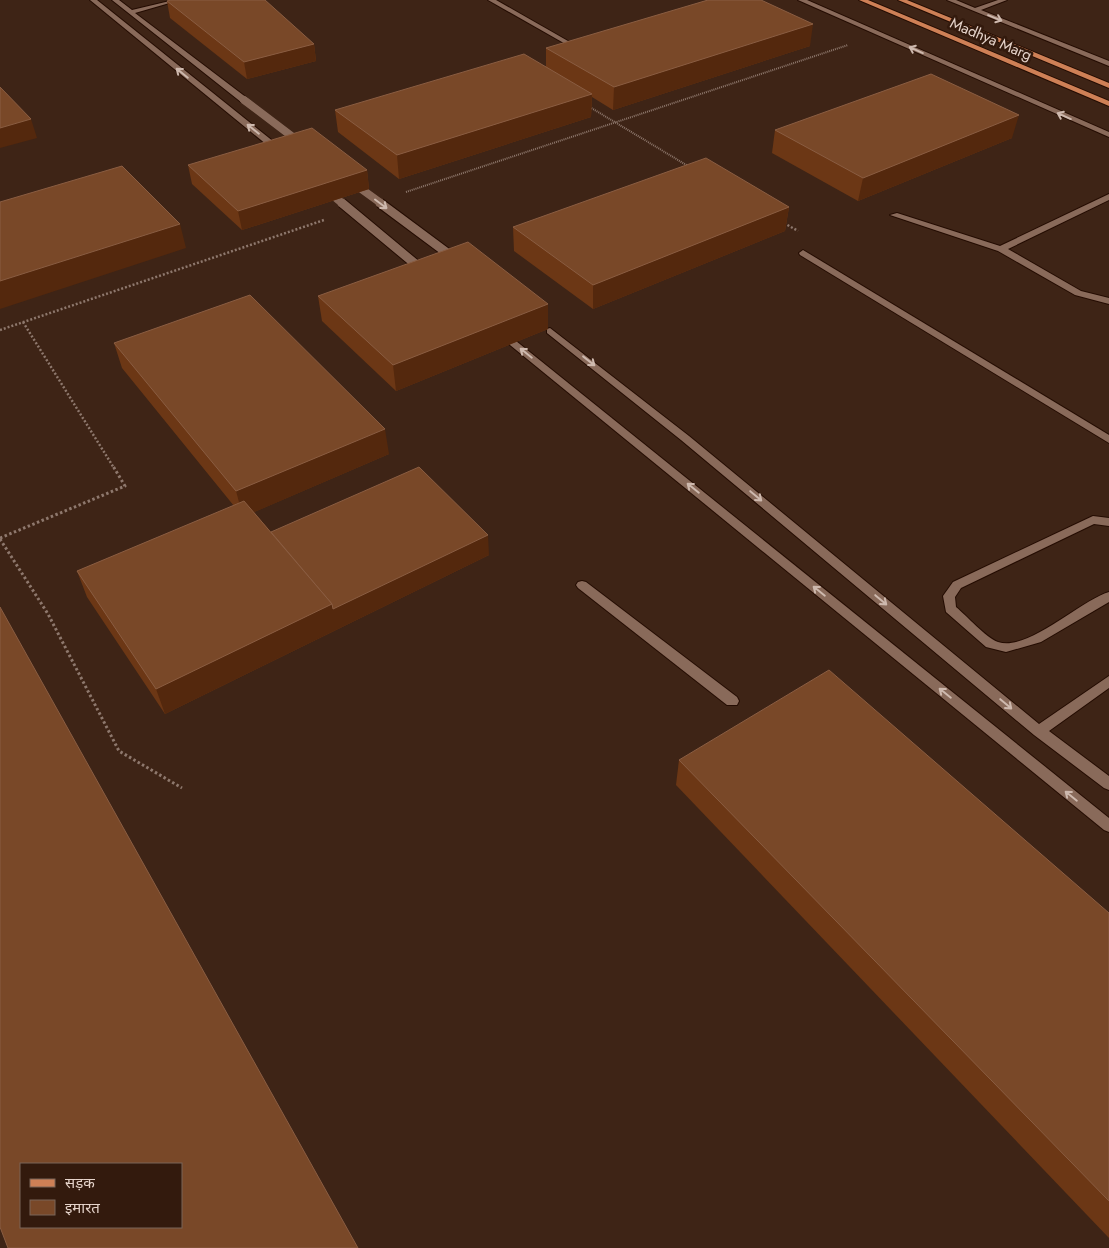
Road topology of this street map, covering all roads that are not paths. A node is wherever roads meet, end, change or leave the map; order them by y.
1 (93, 0) edge
2 (115, 0) edge
3 (491, 0) edge
4 (801, 0) edge
5 (862, 0) edge
6 (900, 0) edge
7 (950, 0) edge
8 (1004, 0) edge
9 (171, 1) edge
10 (975, 10) junction
11 (130, 12) junction
12 (571, 45) edge
13 (1109, 64) edge
14 (1109, 86) edge
15 (1109, 104) edge
16 (1109, 135) edge
17 (312, 152) edge
18 (285, 156) edge
19 (342, 175) edge
20 (1109, 197) edge
21 (337, 199) edge
22 (894, 215) dead end
23 (1001, 249) junction
24 (803, 253) dead end
25 (466, 267) edge
26 (435, 280) edge
27 (1109, 301) edge
28 (547, 328) dead end
29 (513, 343) edge
30 (1109, 440) edge
31 (1109, 522) edge
32 (582, 585) dead end
33 (1106, 603) edge
34 (1109, 681) edge
35 (732, 701) dead end
36 (1039, 731) junction
37 (1109, 784) edge
38 (1109, 826) edge

18 -> 1 street
2 - 11 street
3 - 12 street
16 -> 4 street
5 - 15 main road, Madhya Marg
6 - 14 main road, Madhya Marg
7 - 10 street
8 - 10 street
9 - 11 street
10 -> 13 street
11 - 17 street, bridge
19 -> 25 street, bridge
20 - 23 street
21 - 26 street, bridge
22 - 23 street
23 - 27 street
24 - 30 street
28 -> 36 street
38 -> 29 street
31 - 33 street
32 - 35 street
34 - 36 street
36 - 37 street

